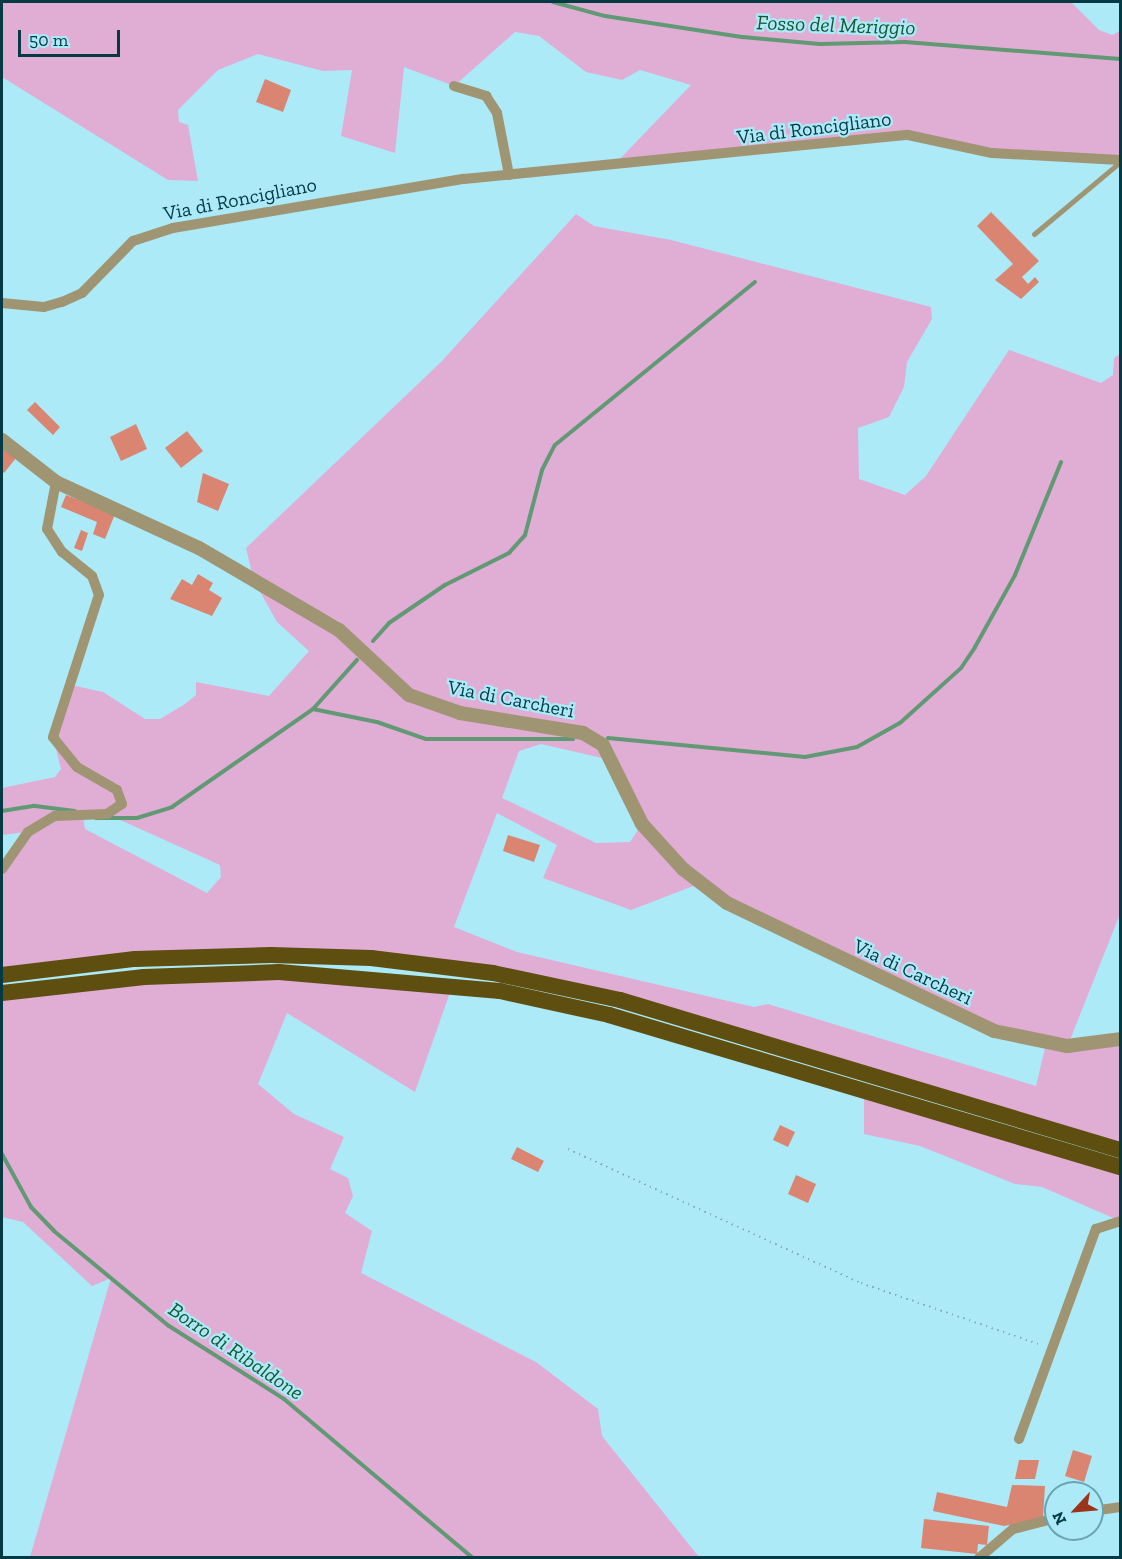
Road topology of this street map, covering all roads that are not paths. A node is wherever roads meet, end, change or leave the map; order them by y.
1 (454, 86) dead end
2 (1120, 161) edge
3 (509, 175) junction
4 (1034, 234) dead end
5 (2, 303) edge
6 (2, 440) edge
7 (56, 482) junction
8 (2, 869) edge
9 (2, 975) edge
10 (2, 993) edge
11 (1120, 1039) edge
12 (1120, 1150) edge
13 (1120, 1167) edge
14 (1120, 1221) edge
15 (1019, 1439) dead end
16 (1120, 1507) edge
17 (1104, 1509) edge
18 (1044, 1521) edge
19 (979, 1557) edge

1 - 3 street
2 - 3 street, Via di Roncigliano
2 - 4 lane
3 - 5 street, Via di Roncigliano
6 - 7 street, Via di Carcheri
7 - 8 street
7 - 11 street, Via di Carcheri
9 - 12 highway
10 - 13 highway
14 - 15 street
16 - 17 street
18 - 19 street

